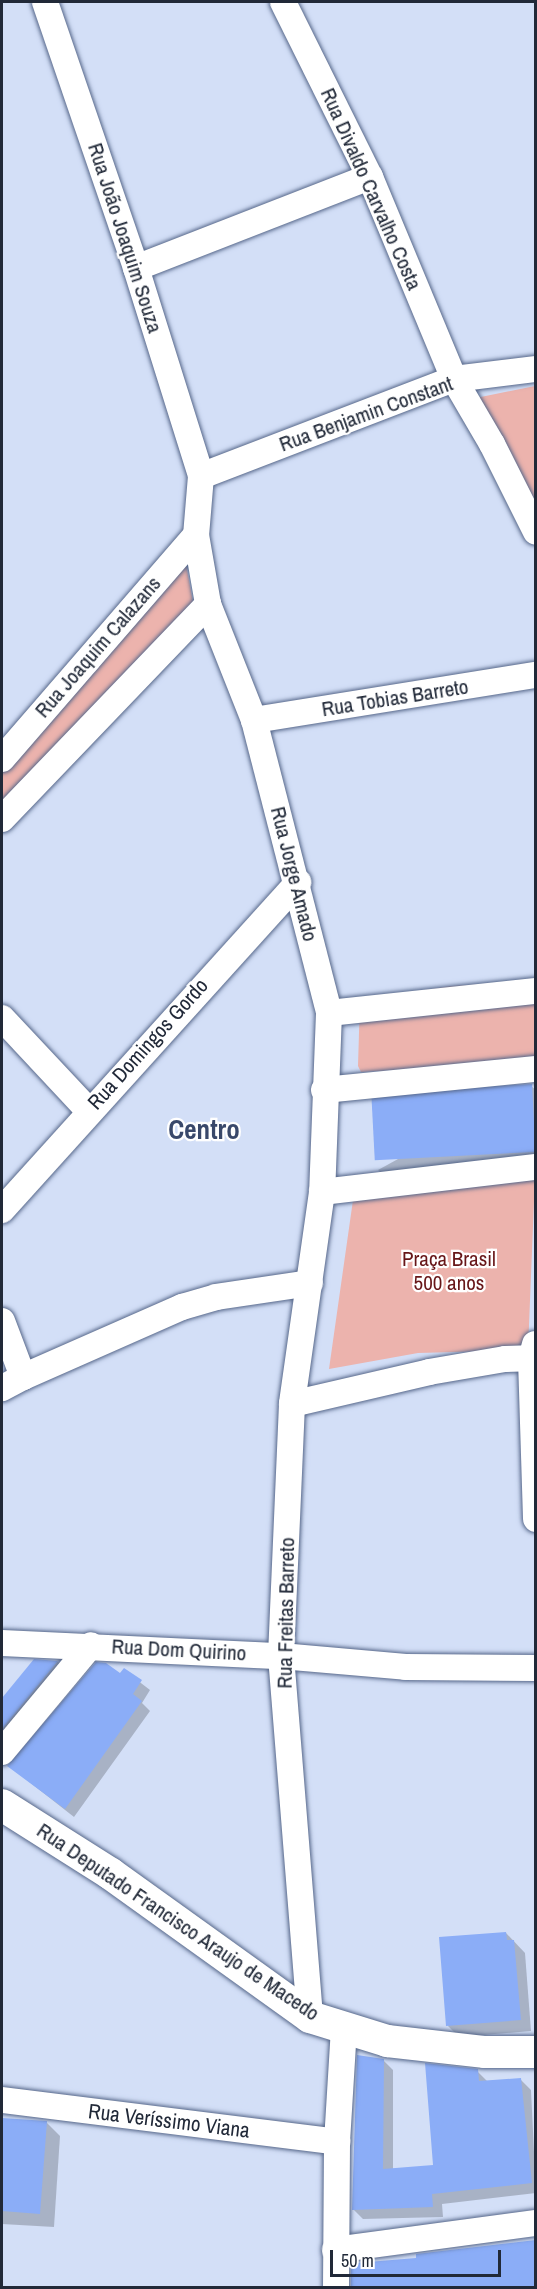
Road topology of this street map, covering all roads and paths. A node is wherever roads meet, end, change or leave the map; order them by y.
1 (45, 2) edge
2 (283, 2) edge
3 (370, 177) junction
4 (136, 268) junction
5 (536, 369) edge
6 (454, 379) junction
7 (201, 476) junction
8 (536, 532) edge
9 (196, 535) junction
10 (208, 604) junction
11 (536, 675) edge
12 (254, 720) junction
13 (2, 759) edge
14 (2, 819) edge
15 (298, 882) junction
16 (536, 991) edge
17 (328, 1013) junction
18 (2, 1018) edge
19 (536, 1069) edge
20 (324, 1090) junction
21 (88, 1110) junction
22 (536, 1167) edge
23 (322, 1192) junction
24 (2, 1210) edge
25 (310, 1282) junction
26 (2, 1321) edge
27 (534, 1353) edge
28 (12, 1383) edge
29 (292, 1404) junction
30 (535, 1504) edge
31 (2, 1643) edge
32 (91, 1645) junction
33 (281, 1656) junction
34 (536, 1668) edge
35 (2, 1752) edge
36 (2, 1805) edge
37 (310, 2017) junction
38 (344, 2029) junction
39 (536, 2052) edge
40 (2, 2100) edge
41 (337, 2142) junction
42 (536, 2223) edge
43 (335, 2250) junction
44 (336, 2288) edge

1 - 4 street, Rua João Joaquim Souza
2 - 3 street, Rua Divaldo Carvalho Costa
3 - 4 street
3 - 6 street, Rua Divaldo Carvalho Costa
4 - 7 street, Rua João Joaquim Souza
5 - 6 street, Rua Benjamin Constant
6 - 7 street, Rua Benjamin Constant
6 - 8 street, Rua Divaldo Carvalho Costa
7 - 9 street, Rua Jorge Amado
9 - 10 street, Rua Jorge Amado
9 - 13 street, Rua Joaquim Calazans
10 - 12 street, Rua Jorge Amado
10 - 14 street
11 - 12 street, Rua Tobias Barreto
12 - 15 street, Rua Jorge Amado
15 - 17 street, Rua Jorge Amado
15 - 21 street, Rua Domingos Gordo
16 - 17 street
17 - 20 street, Rua Jorge Amado
18 - 21 street
19 - 20 street
20 - 23 street, Rua Jorge Amado
21 - 24 street, Rua Domingos Gordo
22 - 23 street
23 - 25 street, Rua Jorge Amado
25 - 28 street
25 - 29 street, Rua Freitas Barreto
26 - 28 street
27 - 29 street
27 - 30 street
29 - 33 street, Rua Freitas Barreto
31 - 32 street, Rua Dom Quirino
32 - 33 street, Rua Dom Quirino
32 - 35 street
33 - 34 street, Rua Dom Quirino
33 - 37 street, Rua Freitas Barreto
36 - 37 street, Rua Deputado Francisco Araujo de Macedo
37 - 38 street, Rua Deputado Francisco Araujo de Macedo
38 - 39 street, Rua Deputado Francisco Araujo de Macedo
38 - 41 street
40 - 41 street, Rua Veríssimo Viana
41 - 43 street
42 - 43 street
43 - 44 street

